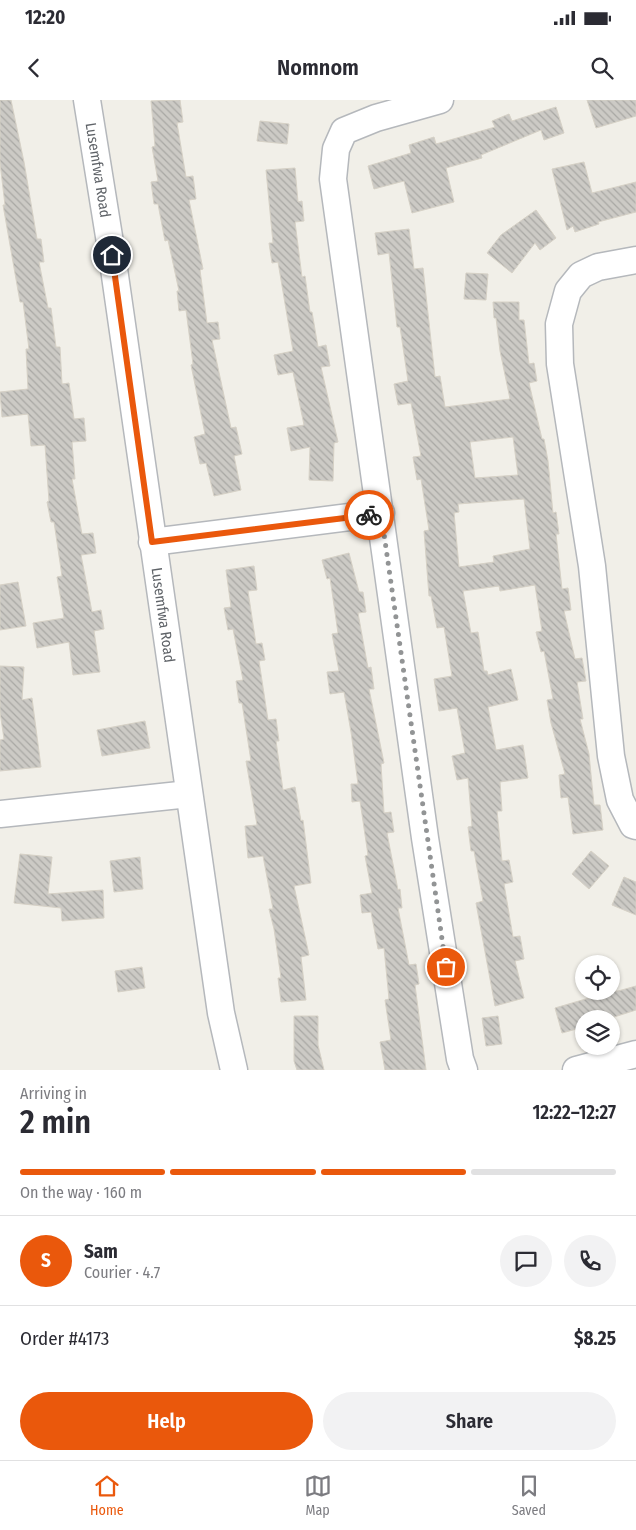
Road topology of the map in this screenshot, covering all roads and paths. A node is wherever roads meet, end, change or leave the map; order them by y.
1 (87, 100) edge
2 (440, 100) edge
3 (636, 260) edge
4 (381, 513) junction
5 (152, 542) junction
6 (189, 794) junction
7 (0, 814) edge
8 (636, 826) edge
9 (636, 1054) edge
10 (234, 1070) edge
11 (464, 1070) edge
12 (576, 1070) edge

1 - 5 street, Lusemfwa Road
2 - 4 street
3 - 8 street
4 - 5 street
4 - 11 street
5 - 6 street, Lusemfwa Road
6 - 7 street
6 - 10 street, Lusemfwa Road
9 - 12 street

